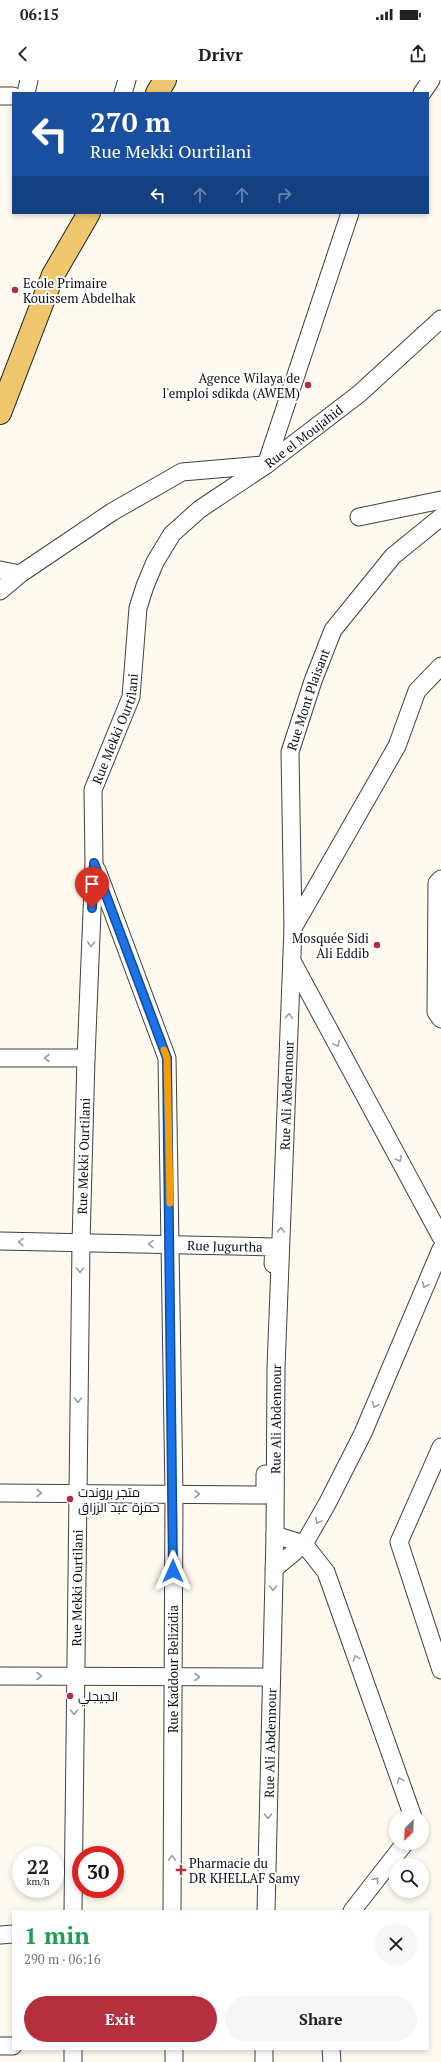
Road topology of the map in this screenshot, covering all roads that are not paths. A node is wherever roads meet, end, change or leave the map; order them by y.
1 (29, 80) edge
2 (127, 80) edge
3 (166, 80) edge
4 (431, 80) edge
5 (26, 92) edge
6 (123, 92) edge
7 (158, 92) edge
8 (423, 92) edge
9 (0, 96) edge
10 (12, 96) edge
11 (88, 214) edge
12 (350, 214) edge
13 (441, 319) edge
14 (0, 413) edge
15 (266, 465) junction
16 (441, 500) edge
17 (359, 517) dead end
18 (441, 517) edge
19 (0, 570) edge
20 (20, 574) junction
21 (0, 592) edge
22 (441, 666) edge
23 (94, 863) junction
24 (441, 879) edge
25 (293, 928) junction
26 (292, 961) junction
27 (441, 1018) edge
28 (0, 1058) edge
29 (86, 1058) junction
30 (441, 1237) edge
31 (0, 1241) edge
32 (81, 1243) junction
33 (171, 1245) junction
34 (441, 1249) edge
35 (277, 1348) junction
36 (276, 1368) junction
37 (441, 1447) edge
38 (0, 1493) edge
39 (76, 1494) junction
40 (174, 1494) junction
41 (275, 1535) junction
42 (304, 1544) junction
43 (274, 1569) junction
44 (441, 1670) edge
45 (0, 1676) edge
46 (74, 1676) junction
47 (271, 1677) junction
48 (173, 1678) junction
49 (411, 1810) edge
50 (400, 1850) edge
51 (73, 1910) edge
52 (172, 1910) edge
53 (266, 1910) edge
54 (353, 1910) edge
55 (12, 1934) edge
56 (0, 1935) edge
57 (0, 2046) edge
58 (12, 2046) edge
59 (73, 2050) edge
60 (174, 2050) edge
61 (264, 2050) edge
62 (331, 2050) edge
63 (73, 2062) edge
64 (174, 2062) edge
65 (264, 2062) edge
66 (332, 2062) edge

1 - 5 street
2 - 6 street
3 - 7 main road
4 - 8 street
9 - 10 street
11 - 14 main road
12 - 15 street
13 - 15 street, Rue el Moujahid
15 - 20 street, Rue el Moujahid
15 - 23 street, Rue Mekki Ourtilani
16 - 17 street
18 - 25 street, Rue Mont Plaisant
19 - 20 street
20 - 21 street, Rue el Moujahid
22 - 25 street
23 -> 29 street, Rue Mekki Ourtilani
23 - 33 street, Rue Kaddour Belizidia
24 - 27 street
25 - 26 street, Rue Ali Abdennour
26 -> 30 street
35 -> 26 street, Rue Ali Abdennour
29 -> 28 street
29 - 32 street, Rue Mekki Ourtilani
32 -> 31 street, Rue Jugurtha
33 -> 32 street, Rue Jugurtha
32 -> 39 street, Rue Mekki Ourtilani
33 - 35 street, Rue Jugurtha
33 - 40 street, Rue Kaddour Belizidia
34 -> 42 street
35 - 36 street, Rue Ali Abdennour
40 -> 36 street
36 - 41 street, Rue Ali Abdennour
37 - 44 street
38 -> 39 street
39 - 40 street
39 - 46 street, Rue Mekki Ourtilani
40 - 48 street, Rue Kaddour Belizidia
41 - 42 street
41 - 43 street, Rue Ali Abdennour
42 - 43 street
49 -> 42 street
43 -> 47 street, Rue Ali Abdennour
45 -> 46 street
46 - 48 street
46 -> 51 street, Rue Mekki Ourtilani
48 -> 47 street
47 -> 53 street, Rue Ali Abdennour
52 -> 48 street, Rue Kaddour Belizidia
54 -> 50 street
55 - 56 street
57 - 58 street
59 - 63 street
60 - 64 street
61 - 65 street
62 - 66 street

